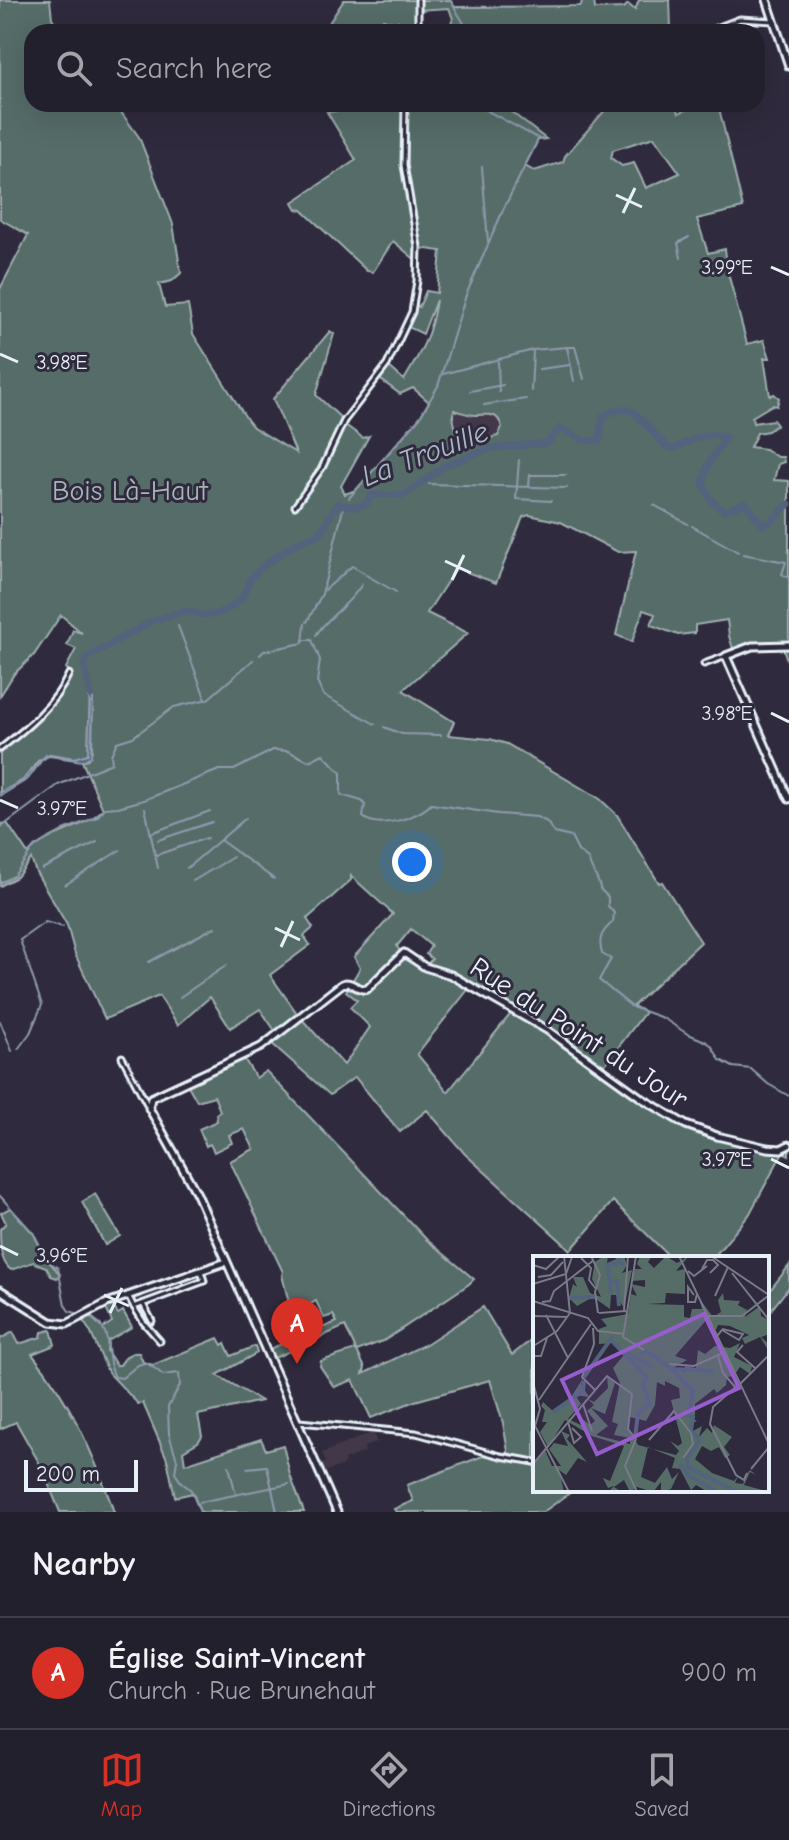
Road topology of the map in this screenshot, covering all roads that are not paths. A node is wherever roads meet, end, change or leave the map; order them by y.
1 (418, 0) edge
2 (767, 0) edge
3 (774, 21) junction
4 (418, 24) edge
5 (727, 24) edge
6 (789, 66) edge
7 (405, 112) edge
8 (295, 506) dead end
9 (789, 645) edge
10 (726, 656) junction
11 (704, 664) dead end
12 (69, 674) dead end
13 (0, 749) edge
14 (789, 799) edge
15 (122, 1057) dead end
16 (148, 1106) junction
17 (789, 1145) edge
18 (226, 1262) junction
19 (201, 1271) junction
20 (0, 1290) edge
21 (128, 1295) junction
22 (143, 1304) junction
23 (134, 1307) junction
24 (152, 1321) dead end
25 (160, 1341) dead end
26 (297, 1423) junction
27 (533, 1462) edge
28 (337, 1512) edge

1 - 4 street
2 - 3 street
3 - 5 street
3 - 6 street
7 - 8 street
9 - 10 street
10 - 11 street
10 - 14 street
12 - 13 street
15 - 16 street
16 - 17 street, Rue du Point du Jour
16 - 18 street
18 - 19 street
18 - 26 street
19 - 21 street
19 - 22 street
20 - 21 street
21 - 23 street
22 - 23 street
22 - 24 street
23 - 25 street
26 - 27 street
26 - 28 street

